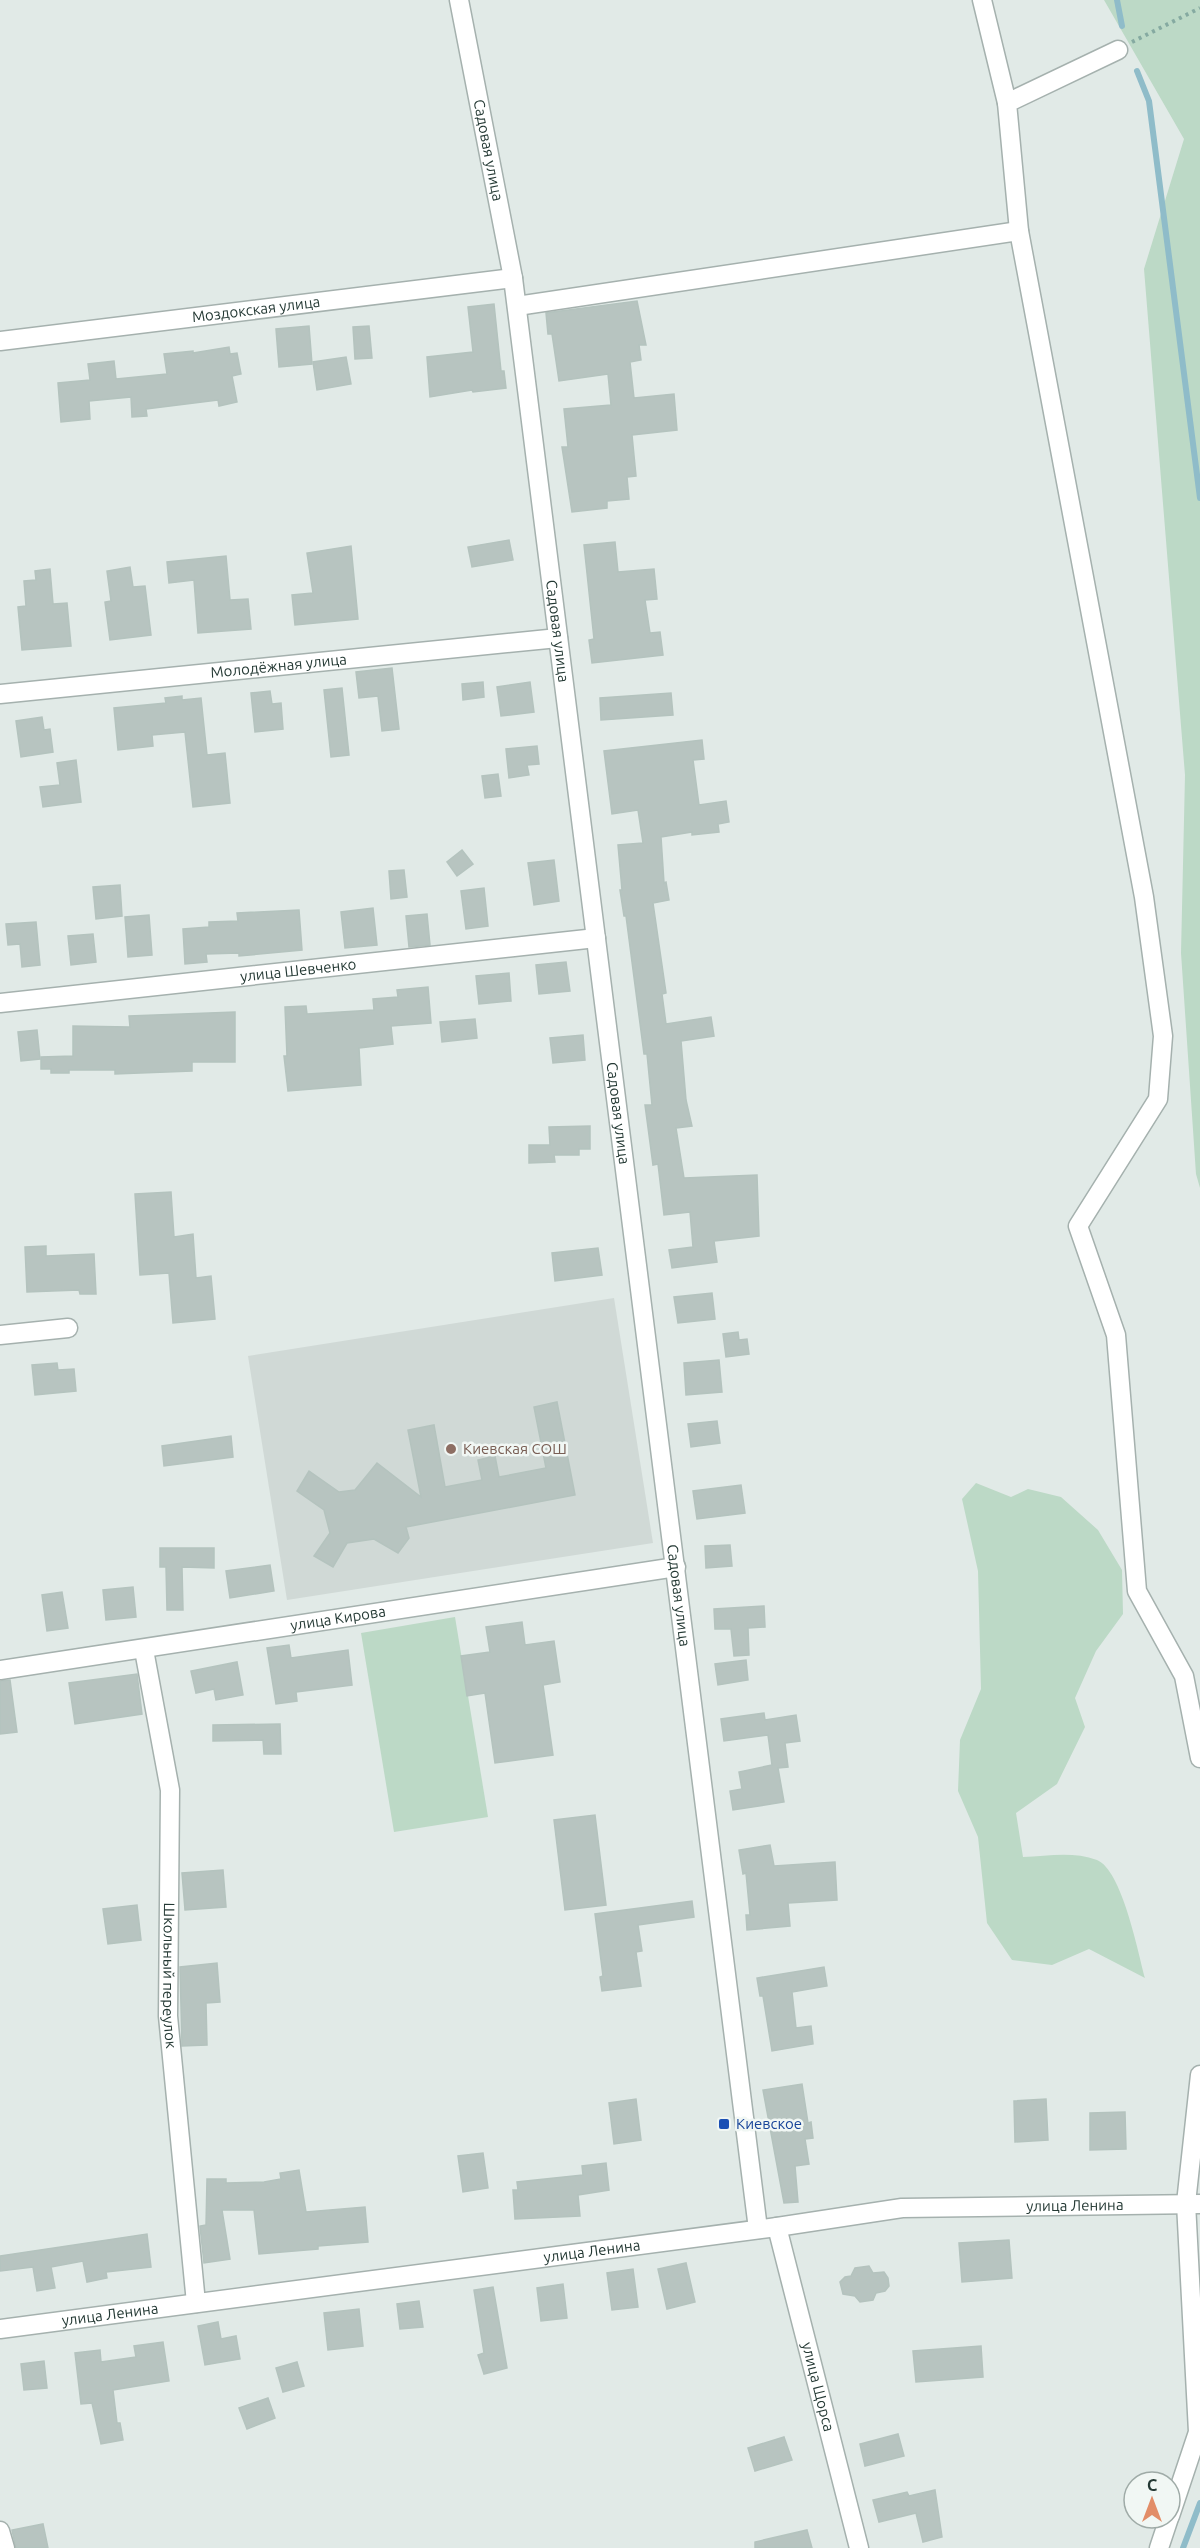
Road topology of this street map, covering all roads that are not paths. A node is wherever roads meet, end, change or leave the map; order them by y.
1 (459, 0) edge
2 (982, 0) edge
3 (1118, 50) road end
4 (1007, 104) junction
5 (1019, 231) junction
6 (513, 278) junction
7 (517, 306) junction
8 (0, 341) edge
9 (558, 638) junction
10 (0, 694) edge
11 (596, 938) junction
12 (0, 1003) edge
13 (68, 1328) dead end
14 (0, 1335) edge
15 (676, 1567) junction
16 (144, 1650) junction
17 (0, 1670) edge
18 (1200, 1758) edge
19 (1200, 2075) edge
20 (1193, 2204) edge
21 (777, 2227) junction
22 (758, 2229) junction
23 (196, 2303) junction
24 (0, 2329) edge
25 (1182, 2481) edge
26 (1165, 2530) edge
27 (0, 2531) edge
28 (5, 2548) edge
29 (859, 2548) edge
30 (1159, 2548) edge

1 - 6 street, Садовая улица
2 - 4 street
3 - 4 street
4 - 5 street
5 - 7 street
5 - 18 street
6 - 7 street, Садовая улица
6 - 8 street, Моздокская улица
7 - 9 street, Садовая улица
9 - 10 street, Молодёжная улица
9 - 11 street, Садовая улица
11 - 12 street, улица Шевченко
11 - 15 street, Садовая улица
13 - 14 street
15 - 16 street, улица Кирова
15 - 22 street, Садовая улица
16 - 17 street, улица Кирова
16 - 23 street, Школьный переулок
19 - 20 street
20 - 21 street, улица Ленина
20 - 25 street
21 - 22 street, улица Ленина
21 - 29 street, улица Щорса
22 - 23 street, улица Ленина
23 - 24 street, улица Ленина
26 - 30 street
27 - 28 street

